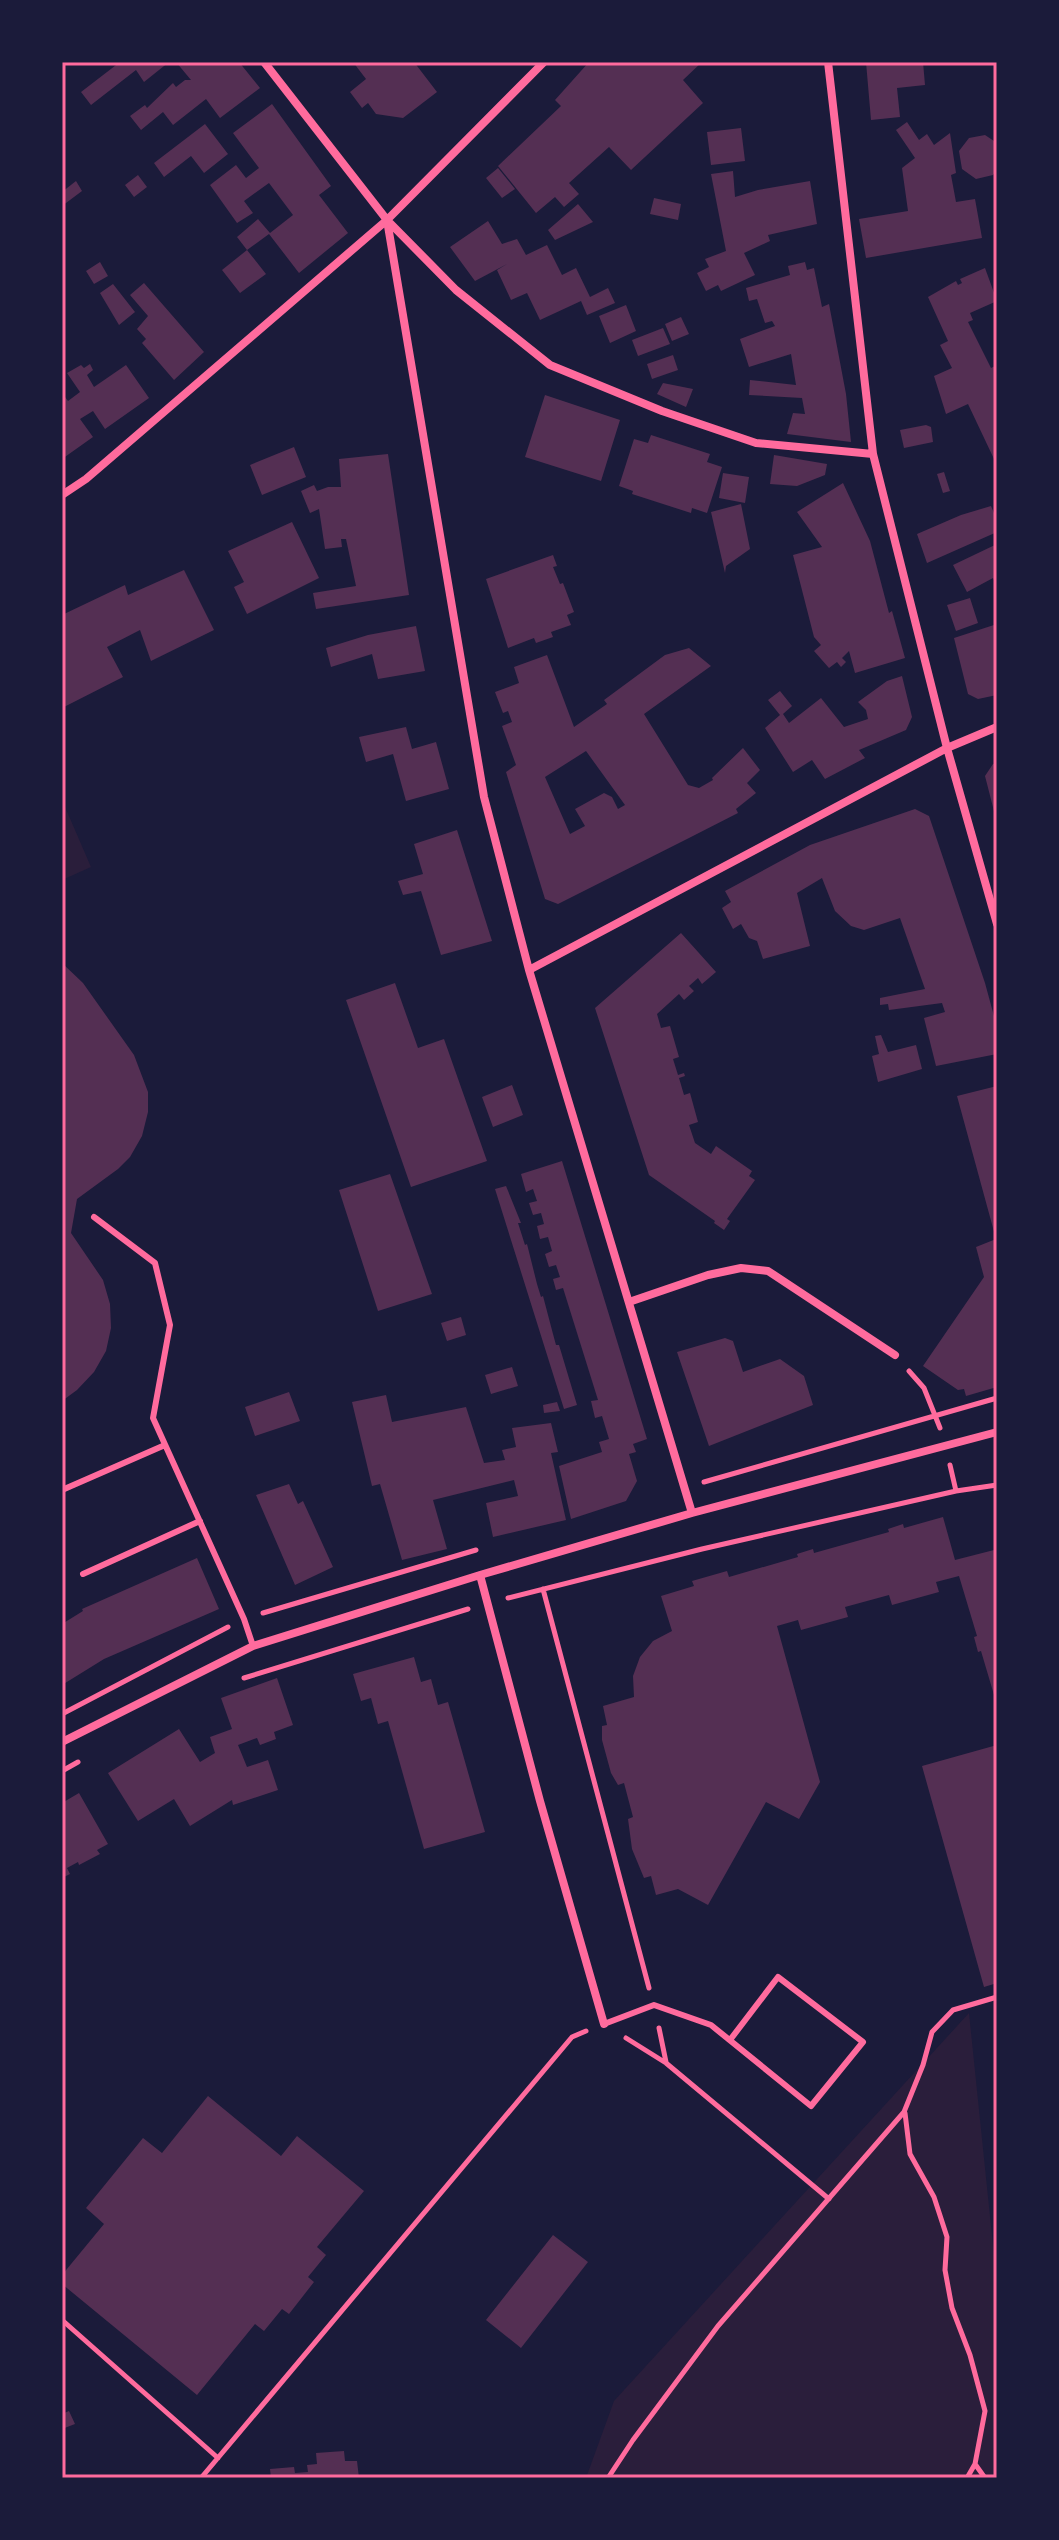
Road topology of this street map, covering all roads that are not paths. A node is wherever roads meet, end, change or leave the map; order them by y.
1 (264, 62) edge
2 (544, 62) edge
3 (828, 62) edge
4 (387, 220) junction
5 (873, 454) junction
6 (62, 495) edge
7 (997, 727) edge
8 (947, 748) junction
9 (997, 924) edge
10 (529, 970) junction
11 (94, 1217) dead end
12 (629, 1302) junction
13 (895, 1355) dead end
14 (997, 1432) edge
15 (165, 1445) junction
16 (62, 1490) edge
17 (692, 1513) junction
18 (200, 1521) junction
19 (83, 1574) dead end
20 (480, 1575) junction
21 (253, 1646) junction
22 (62, 1742) edge
23 (604, 2024) joint
24 (730, 2040) junction

1 - 4 street
2 - 4 street
3 - 5 street
4 - 5 street
4 - 6 street
4 - 10 street
5 - 8 street
7 - 8 street
8 - 9 street
8 - 10 street
10 - 12 street
11 - 15 lane
12 - 13 street
12 - 17 street
14 - 17 street
15 - 16 lane
15 - 18 lane
17 - 20 street
18 - 19 lane
18 - 21 lane
20 - 21 street
20 - 23 street
21 - 22 street
23 - 24 lane
24 - 24 lane

